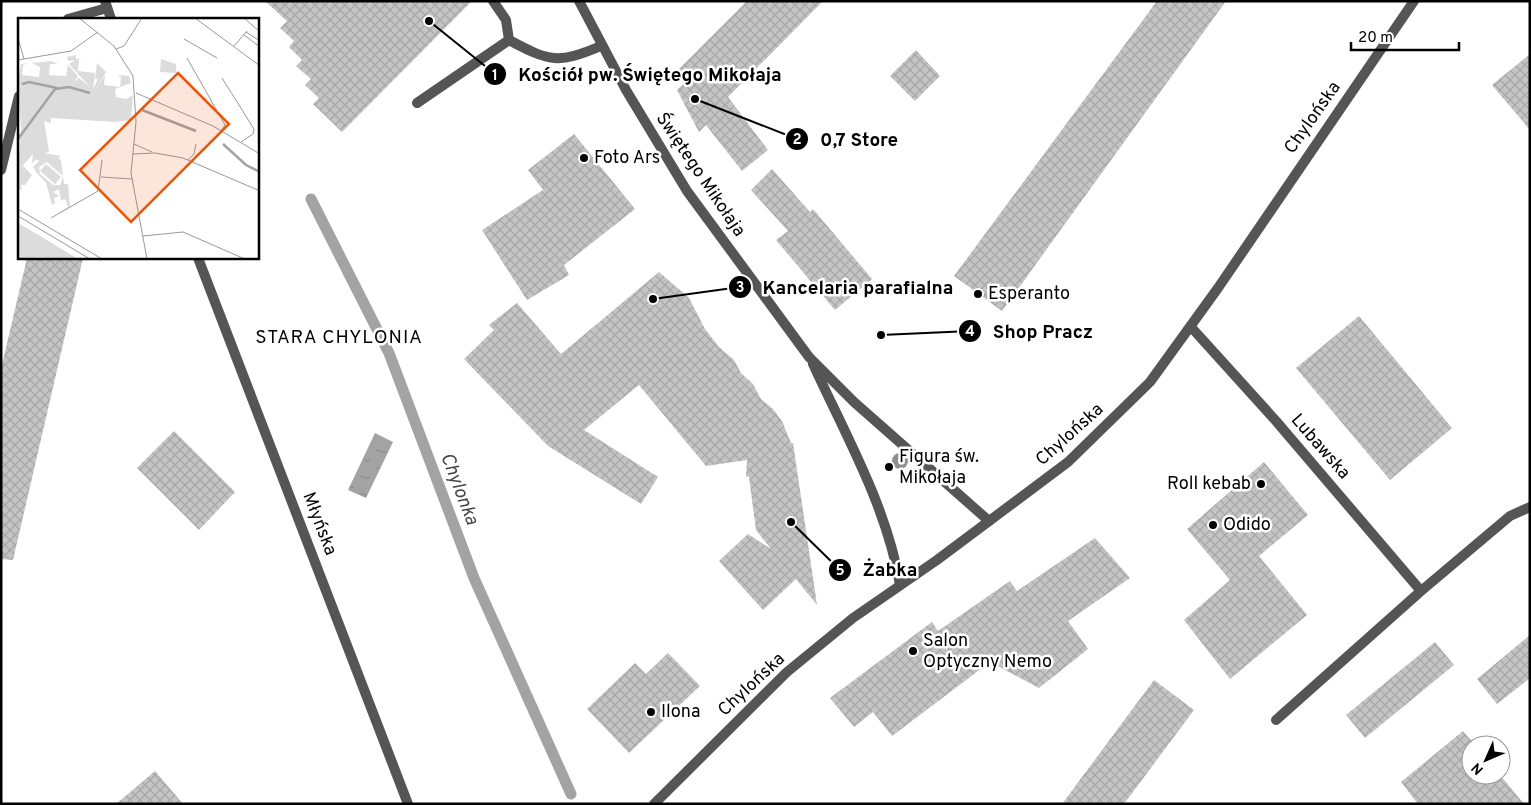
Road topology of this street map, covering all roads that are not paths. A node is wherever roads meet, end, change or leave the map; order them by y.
1 (493, 1) edge
2 (579, 1) edge
3 (1414, 1) edge
4 (106, 5) edge
5 (71, 18) edge
6 (111, 18) edge
7 (509, 40) junction
8 (602, 46) junction
9 (18, 100) edge
10 (417, 103) dead end
11 (1, 170) edge
12 (198, 259) edge
13 (1191, 327) junction
14 (810, 357) junction
15 (1530, 507) edge
16 (988, 522) junction
17 (900, 585) junction
18 (1421, 591) junction
19 (1276, 720) dead end
20 (408, 804) edge
21 (654, 804) edge

1 - 7 street
2 - 8 street, Świętego Mikołaja
3 - 13 street, Chylońska
4 - 5 street
4 - 6 street
7 - 8 street
7 - 10 street
8 - 14 street, Świętego Mikołaja
9 - 11 street
12 - 20 street, Młyńska
13 - 16 street, Chylońska
13 - 18 street, Lubawska
14 - 16 street, Świętego Mikołaja
14 - 17 street, Świętego Mikołaja
15 - 18 street
16 - 17 street, Chylońska
17 - 21 street, Chylońska
18 - 19 street

